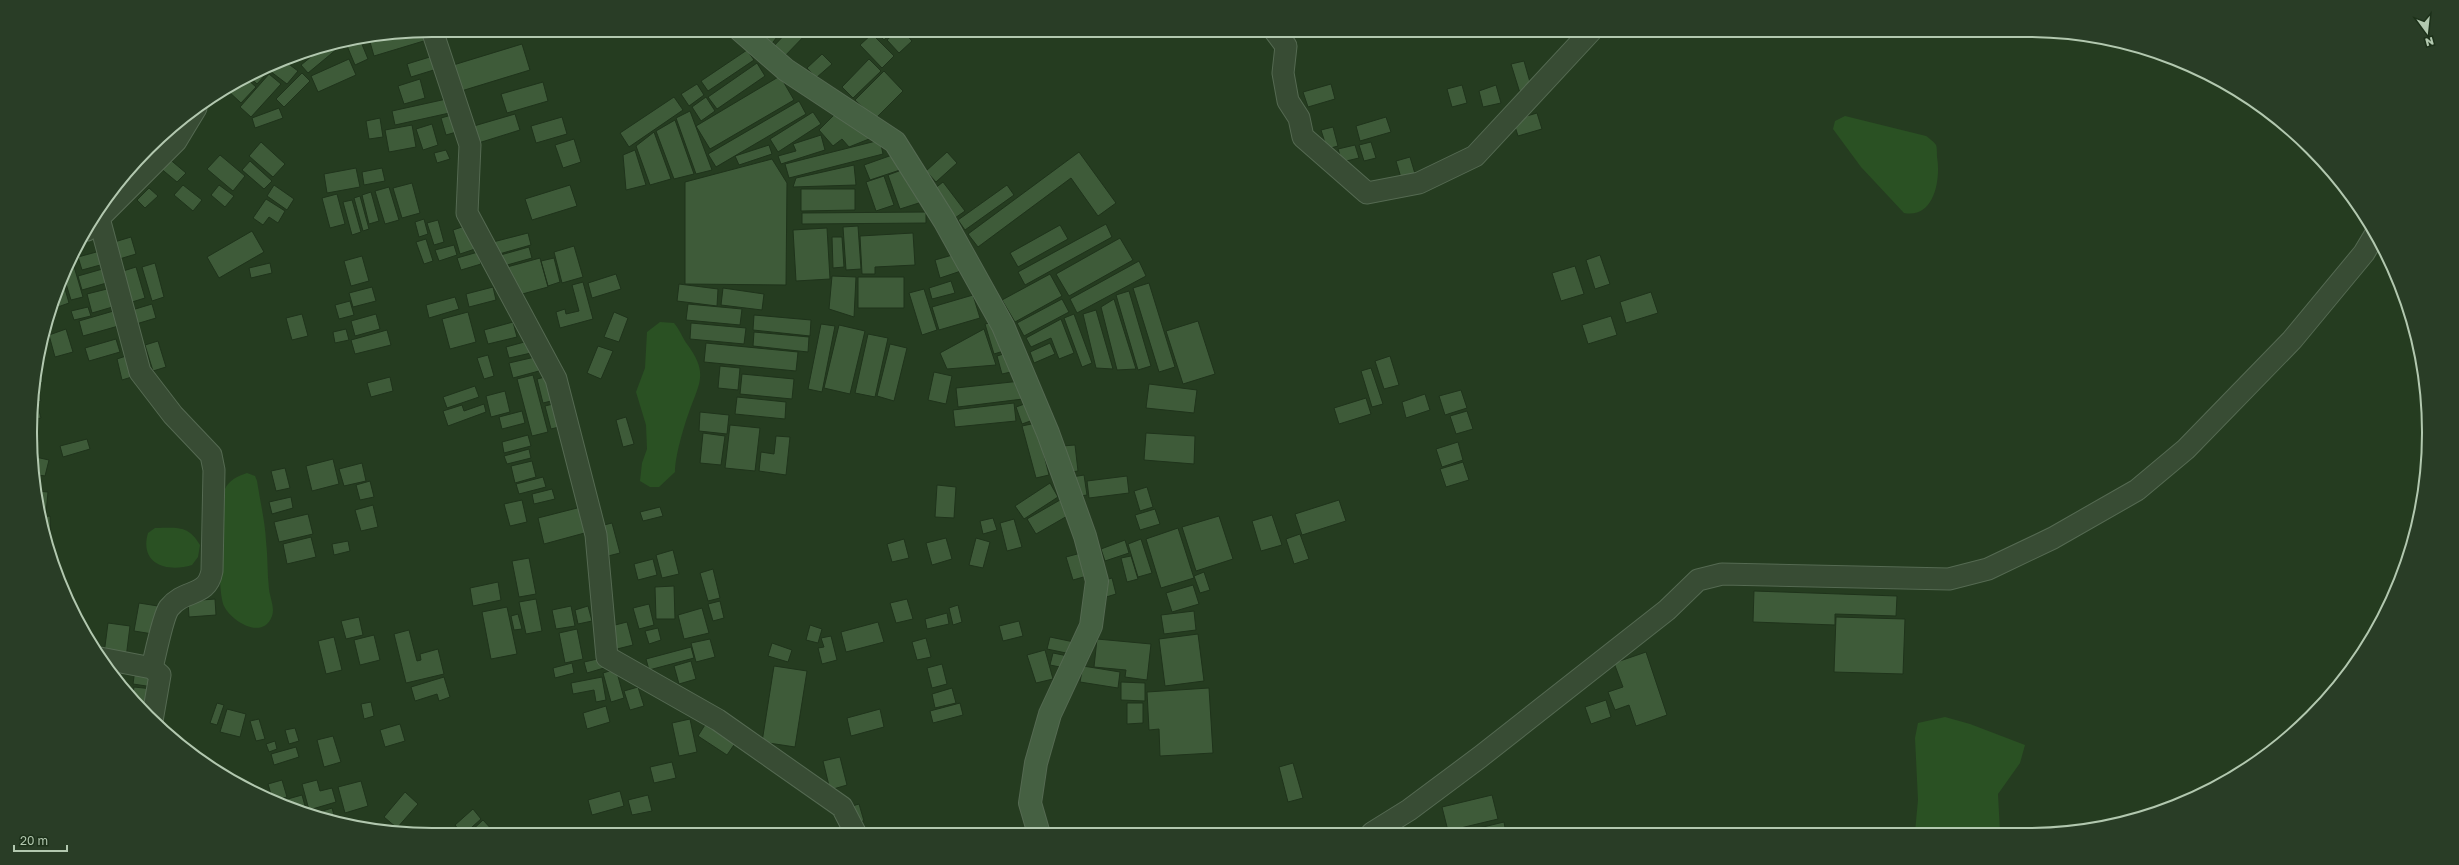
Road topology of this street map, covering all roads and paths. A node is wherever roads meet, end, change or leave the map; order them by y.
1 (434, 37) edge
2 (748, 37) edge
3 (1279, 37) edge
4 (1586, 37) edge
5 (185, 124) edge
6 (104, 213) edge
7 (94, 228) edge
8 (2372, 240) edge
9 (110, 660) edge
10 (152, 668) junction
11 (153, 712) edge
12 (853, 828) edge
13 (1037, 828) edge
14 (1380, 828) edge

1 - 12 street
2 - 13 street
3 - 4 street
5 - 6 street
7 - 10 street
8 - 14 street
9 - 10 street
10 - 11 street

